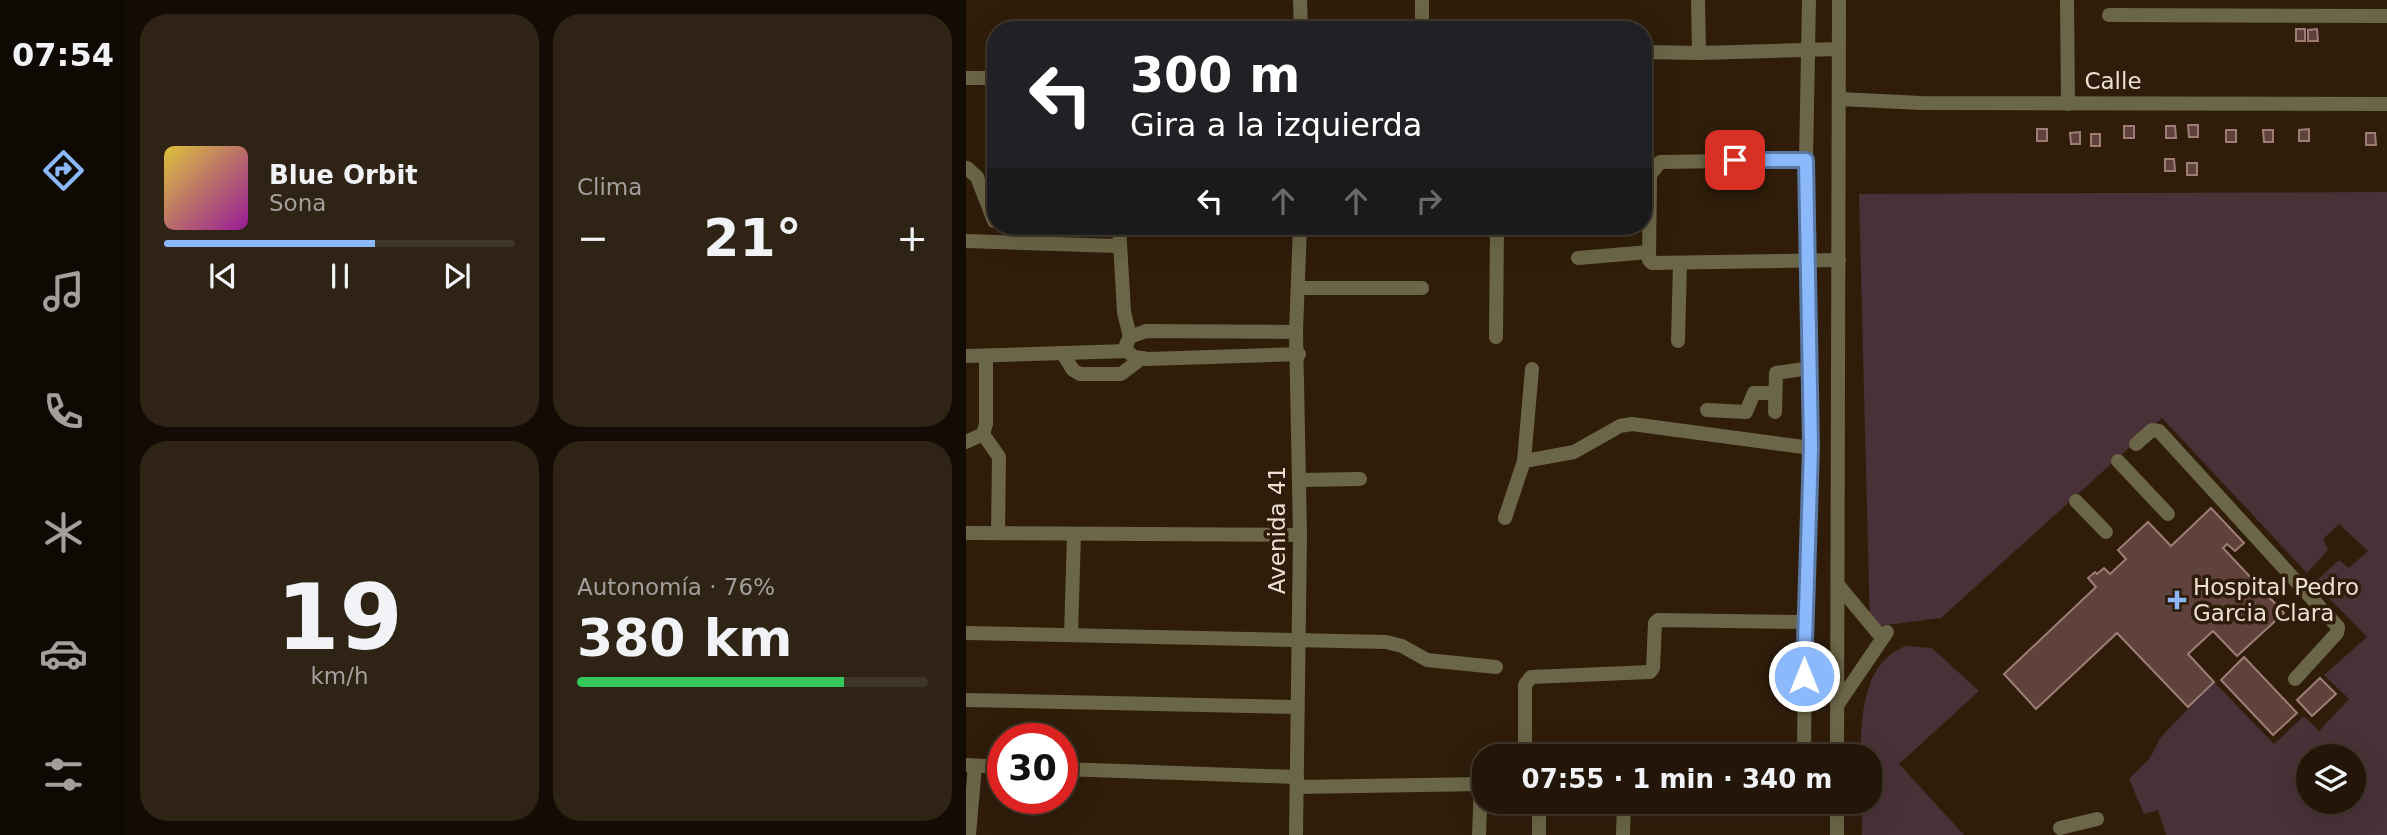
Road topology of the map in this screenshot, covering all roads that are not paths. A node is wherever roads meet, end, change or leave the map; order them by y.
1 (1300, 0) edge
2 (1422, 0) edge
3 (1698, 0) edge
4 (1809, 0) edge
5 (1839, 0) edge
6 (2067, 0) edge
7 (2109, 15) dead end
8 (2387, 16) edge
9 (1301, 21) edge
10 (1422, 21) edge
11 (1838, 50) junction
12 (1808, 51) junction
13 (1652, 52) edge
14 (1699, 53) junction
15 (966, 78) edge
16 (987, 78) edge
17 (1840, 99) junction
18 (2068, 104) junction
19 (2387, 104) edge
20 (1806, 160) junction
21 (967, 169) edge
22 (1652, 172) edge
23 (987, 201) edge
24 (989, 235) edge
25 (1033, 235) edge
26 (1119, 235) edge
27 (1300, 235) edge
28 (1497, 235) edge
29 (1649, 235) edge
30 (966, 241) edge
31 (987, 241) junction
32 (1035, 243) junction
33 (1118, 246) junction
34 (1649, 252) junction
35 (1578, 258) dead end
36 (1839, 260) junction
37 (1807, 261) junction
38 (1680, 263) junction
39 (1300, 288) junction
40 (1422, 288) dead end
41 (1296, 332) junction
42 (1496, 337) dead end
43 (1678, 341) dead end
44 (1129, 344) junction
45 (1063, 354) junction
46 (1299, 354) junction
47 (966, 356) edge
48 (986, 357) junction
49 (1142, 358) junction
50 (1810, 368) junction
51 (1532, 369) dead end
52 (1775, 393) junction
53 (1707, 410) dead end
54 (1774, 412) dead end
55 (983, 434) junction
56 (966, 442) edge
57 (2136, 444) dead end
58 (1811, 448) junction
59 (1524, 461) junction
60 (2118, 461) dead end
61 (1360, 479) dead end
62 (1300, 480) junction
63 (2076, 501) dead end
64 (2168, 514) dead end
65 (1505, 518) dead end
66 (2106, 532) dead end
67 (966, 533) edge
68 (998, 533) junction
69 (1074, 534) junction
70 (1300, 536) junction
71 (1838, 585) junction
72 (1805, 622) junction
73 (966, 633) edge
74 (1070, 635) junction
75 (1298, 638) junction
76 (1496, 667) dead end
77 (2295, 679) dead end
78 (966, 699) edge
79 (1837, 705) junction
80 (1297, 707) junction
81 (1525, 744) edge
82 (1804, 744) edge
83 (1837, 744) edge
84 (971, 766) edge
85 (1078, 770) edge
86 (1297, 782) junction
87 (1472, 783) edge
88 (1481, 814) edge
89 (1539, 814) edge
90 (1624, 814) edge
91 (1837, 814) edge
92 (2097, 819) dead end
93 (2060, 828) dead end
94 (970, 835) edge
95 (1296, 835) edge
96 (1479, 835) edge
97 (1539, 835) edge
98 (1623, 835) edge
99 (1837, 835) edge

1 - 9 street
2 - 10 street
3 - 14 street
4 - 12 street
5 - 11 street
6 - 18 street
7 - 8 street
11 - 12 street
11 - 17 street
12 - 14 street
12 - 20 street
13 - 14 street
15 - 16 street
17 - 18 street, Calle
17 - 36 street
18 - 19 street, Calle
20 - 22 street
20 - 37 street
21 - 23 street
24 - 31 street
25 - 32 street
26 - 33 street
27 - 39 street, Avenida 41
28 - 42 street
29 - 34 street
30 - 31 street
31 - 32 street
32 - 33 street
33 - 44 street
34 - 35 street
34 - 38 street
36 - 37 street
36 - 71 street
37 - 38 street
37 - 50 street
38 - 43 street
39 - 40 street
39 - 41 street, Avenida 41
41 - 44 street
41 - 46 street, Avenida 41
44 - 45 street
44 - 49 street
45 - 48 street
45 - 49 street
46 - 49 street
46 - 62 street, Avenida 41
47 - 48 street
48 - 55 street
50 - 52 street
50 - 58 street
51 - 59 street
52 - 53 street
52 - 54 street
55 - 56 street
55 - 68 street
57 - 77 street
58 - 59 street
58 - 72 street
59 - 65 street
60 - 64 street
61 - 62 street
62 - 70 street, Avenida 41
63 - 66 street
67 - 68 street
68 - 69 street
69 - 70 street
69 - 74 street
70 - 75 street, Avenida 41
71 - 79 street
71 - 79 street
72 - 81 street
72 - 82 street
73 - 74 street
74 - 75 street
75 - 76 street
75 - 80 street, Avenida 41
78 - 80 street
79 - 83 street
80 - 86 street, Avenida 41
84 - 94 street
85 - 86 street
86 - 87 street
86 - 95 street, Avenida 41
88 - 96 street
89 - 97 street
90 - 98 street
91 - 99 street
92 - 93 street

